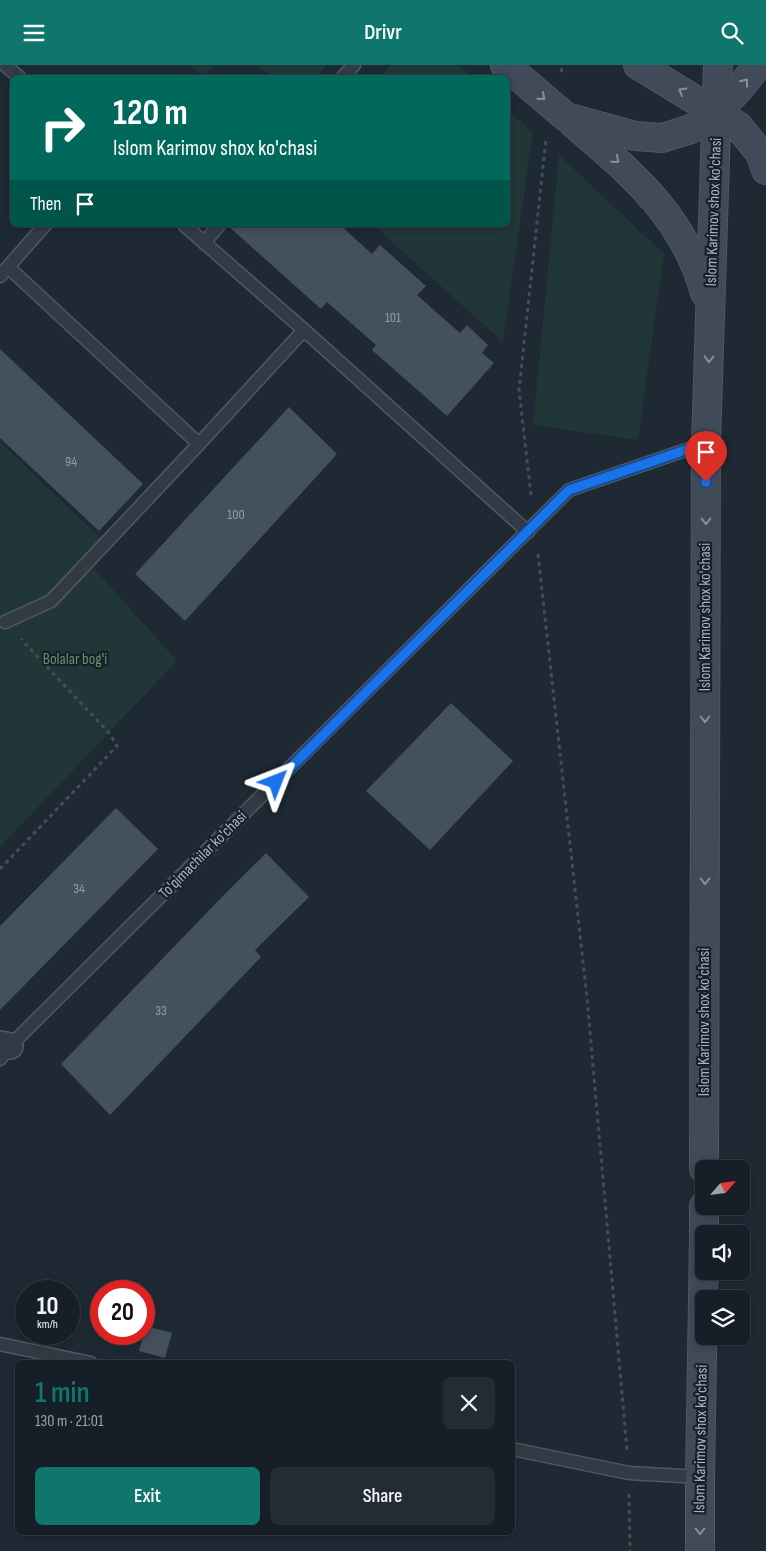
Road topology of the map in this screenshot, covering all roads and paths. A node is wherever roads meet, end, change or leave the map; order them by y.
1 (5, 65) edge
2 (354, 65) edge
3 (505, 65) edge
4 (563, 65) edge
5 (638, 65) edge
6 (718, 65) edge
7 (758, 65) edge
8 (17, 75) edge
9 (346, 75) edge
10 (558, 110) junction
11 (717, 113) junction
12 (766, 170) edge
13 (43, 227) edge
14 (186, 227) edge
15 (218, 227) edge
16 (204, 243) junction
17 (4, 272) edge
18 (711, 315) junction
19 (304, 330) junction
20 (706, 443) junction
21 (199, 444) junction
22 (532, 529) junction
23 (5, 622) joint
24 (0, 869) edge
25 (3, 1050) edge
26 (704, 1160) edge
27 (703, 1280) edge
28 (0, 1344) edge
29 (77, 1360) edge
30 (515, 1450) edge
31 (629, 1473) junction
32 (700, 1477) junction
33 (630, 1551) edge
34 (700, 1551) edge

1 - 8 lane
2 - 9 lane
3 -> 10 main road
4 - 10 path
11 -> 5 main road
6 - 11 main road, Islom Karimov shox ko'chasi
11 -> 7 main road
10 - 11 main road
10 -> 18 main road
10 - 22 path
11 - 12 main road
11 - 18 main road, Islom Karimov shox ko'chasi
13 - 17 lane
14 - 16 lane
15 - 16 lane
16 - 19 lane
17 - 21 lane
18 -> 20 main road, Islom Karimov shox ko'chasi
19 - 21 lane
19 - 22 lane
20 - 22 lane, To'qimachilar ko'chasi
20 -> 26 main road, Islom Karimov shox ko'chasi
21 - 23 lane
22 - 25 lane, To'qimachilar ko'chasi
22 - 31 path
23 - 24 path
27 - 32 main road, Islom Karimov shox ko'chasi
28 - 29 lane
30 - 31 lane
31 - 32 lane
31 - 33 path
32 -> 34 main road, Islom Karimov shox ko'chasi

